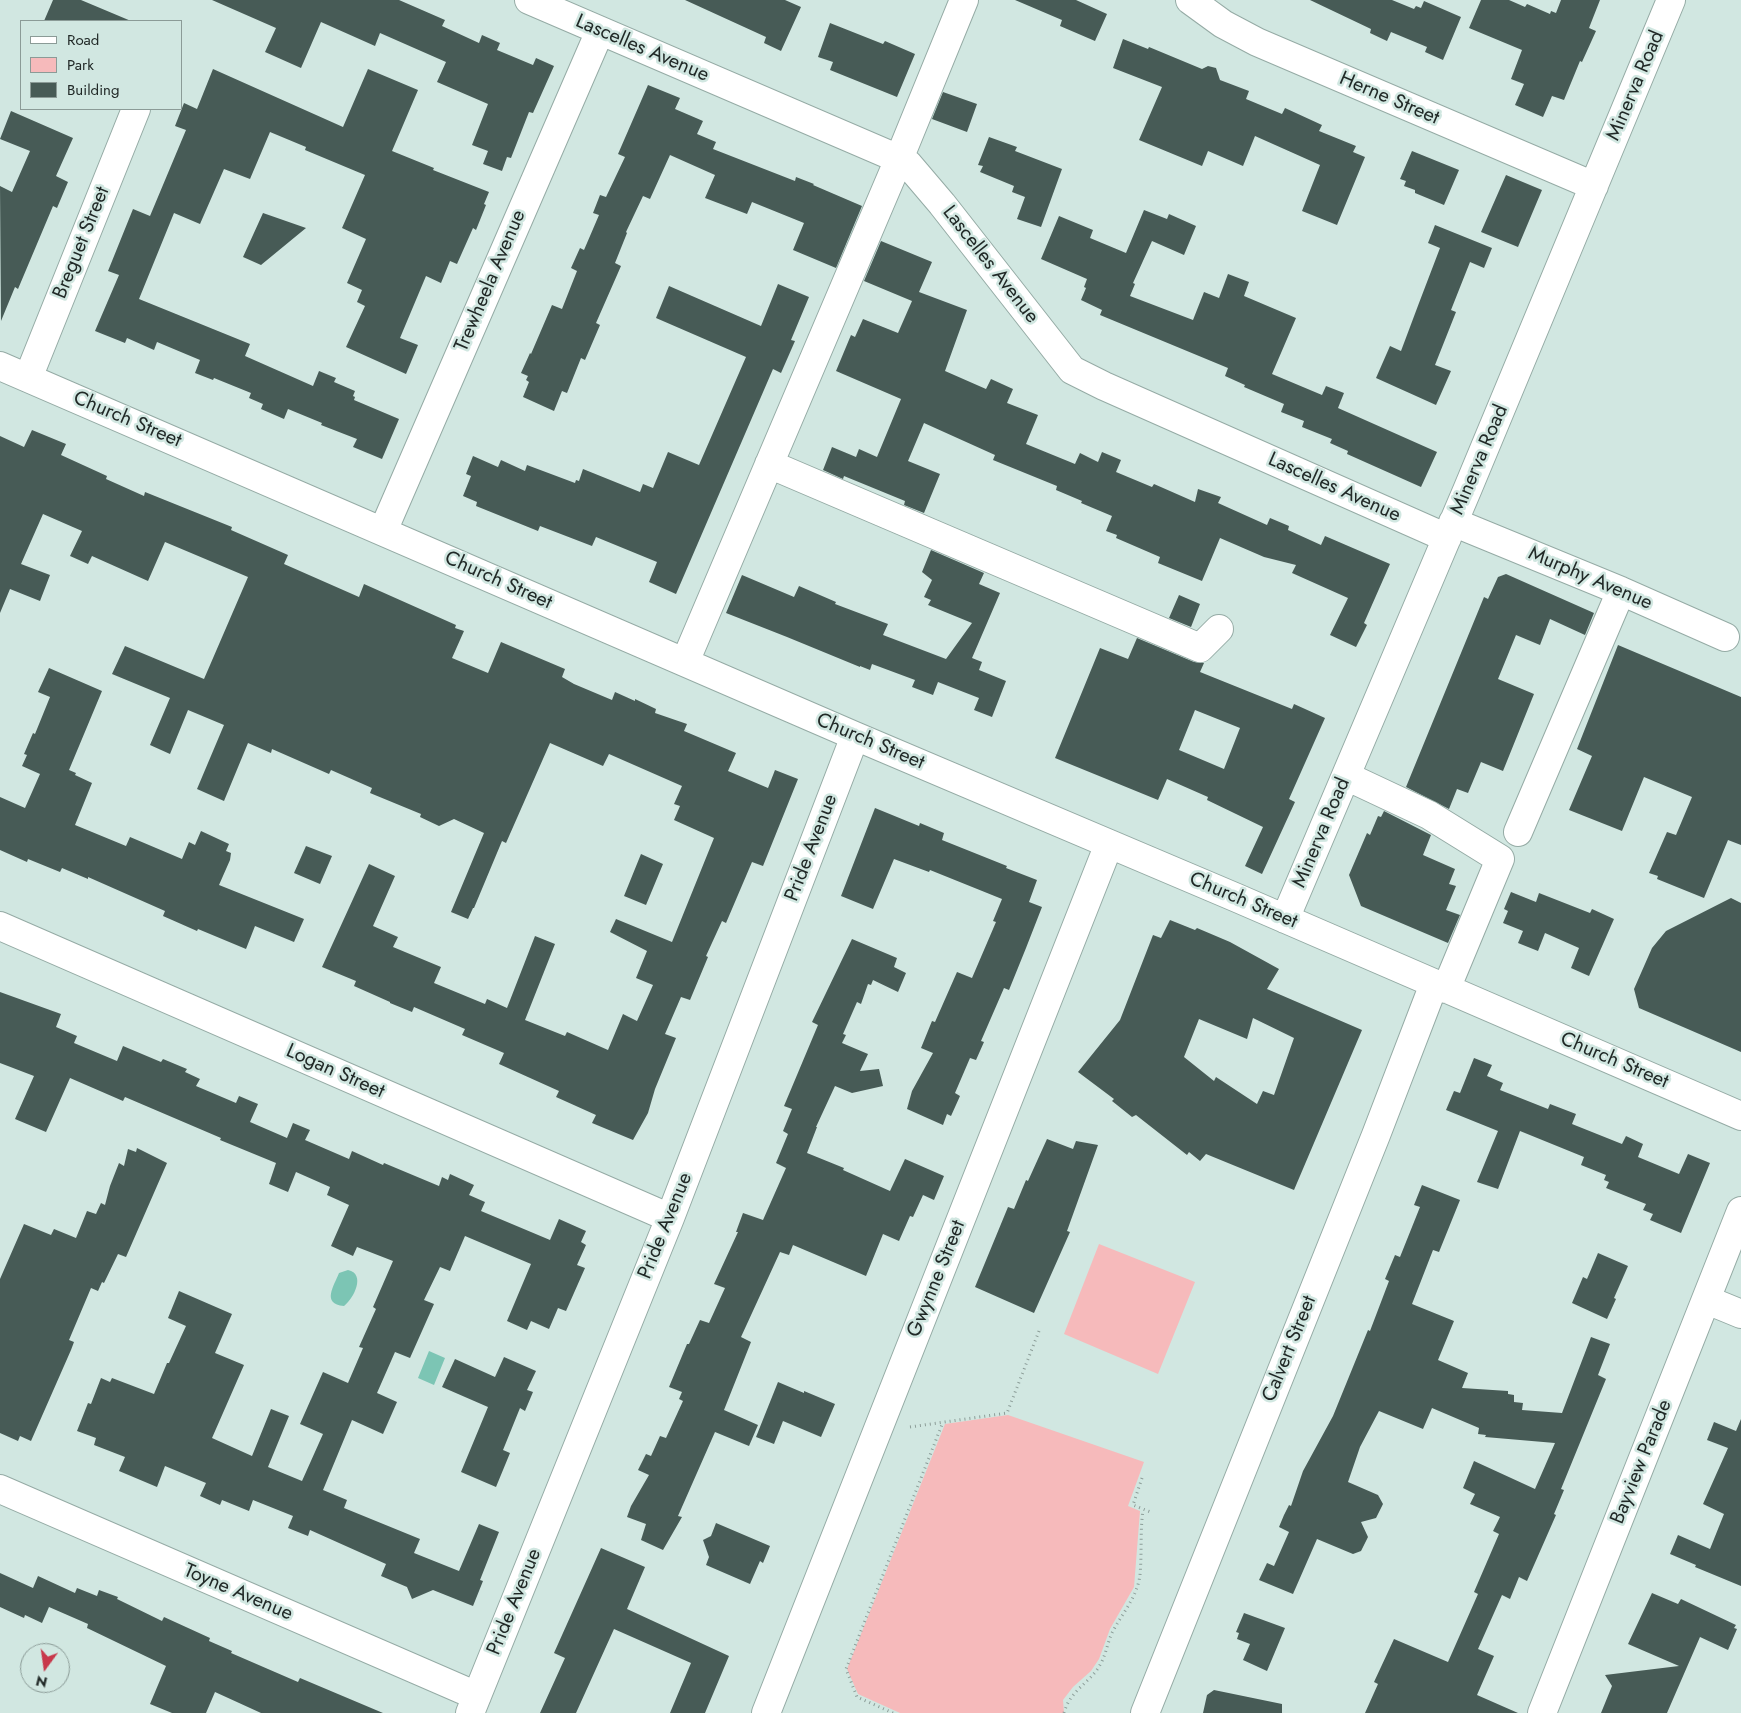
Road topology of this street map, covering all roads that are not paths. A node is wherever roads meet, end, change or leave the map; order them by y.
1 (528, 0) edge
2 (964, 0) edge
3 (1190, 0) edge
4 (1672, 0) edge
5 (600, 31) junction
6 (136, 110) edge
7 (899, 159) junction
8 (1594, 186) junction
9 (0, 366) edge
10 (28, 378) junction
11 (769, 464) junction
12 (1450, 530) junction
13 (383, 531) junction
14 (1621, 591) junction
15 (1219, 629) dead end
16 (1725, 637) dead end
17 (684, 662) junction
18 (856, 736) junction
19 (1346, 776) junction
20 (1518, 832) dead end
21 (1109, 844) junction
22 (1285, 919) junction
23 (0, 926) edge
24 (1440, 986) junction
25 (1741, 1116) edge
26 (1741, 1211) edge
27 (670, 1218) junction
28 (1707, 1300) junction
29 (1741, 1314) edge
30 (0, 1489) edge
31 (474, 1704) edge
32 (766, 1713) edge
33 (1144, 1713) edge
34 (1542, 1713) edge

1 - 5 street, Lascelles Avenue
2 - 7 street
3 - 8 street, Herne Street
4 - 8 street, Minerva Road
5 - 7 street, Lascelles Avenue
5 - 13 street, Trewheela Avenue
6 - 10 street, Breguet Street
7 - 11 street
7 - 12 street, Lascelles Avenue
8 - 12 street, Minerva Road
9 - 10 street, Church Street
10 - 13 street, Church Street
11 - 15 street
11 - 17 street
12 - 14 street, Murphy Avenue
12 - 19 street, Minerva Road
13 - 17 street, Church Street
14 - 16 street, Murphy Avenue
14 - 20 street
17 - 18 street, Church Street
18 - 21 street, Church Street
18 - 27 street, Pride Avenue
19 - 22 street, Minerva Road
19 - 24 street, Calvert Street
21 - 22 street, Church Street
21 - 32 street, Gwynne Street
22 - 24 street, Church Street
23 - 27 street, Logan Street
24 - 25 street, Church Street
24 - 33 street, Calvert Street
26 - 28 street, Bayview Parade
27 - 31 street, Pride Avenue
28 - 29 street
28 - 34 street, Bayview Parade
30 - 31 street, Toyne Avenue

